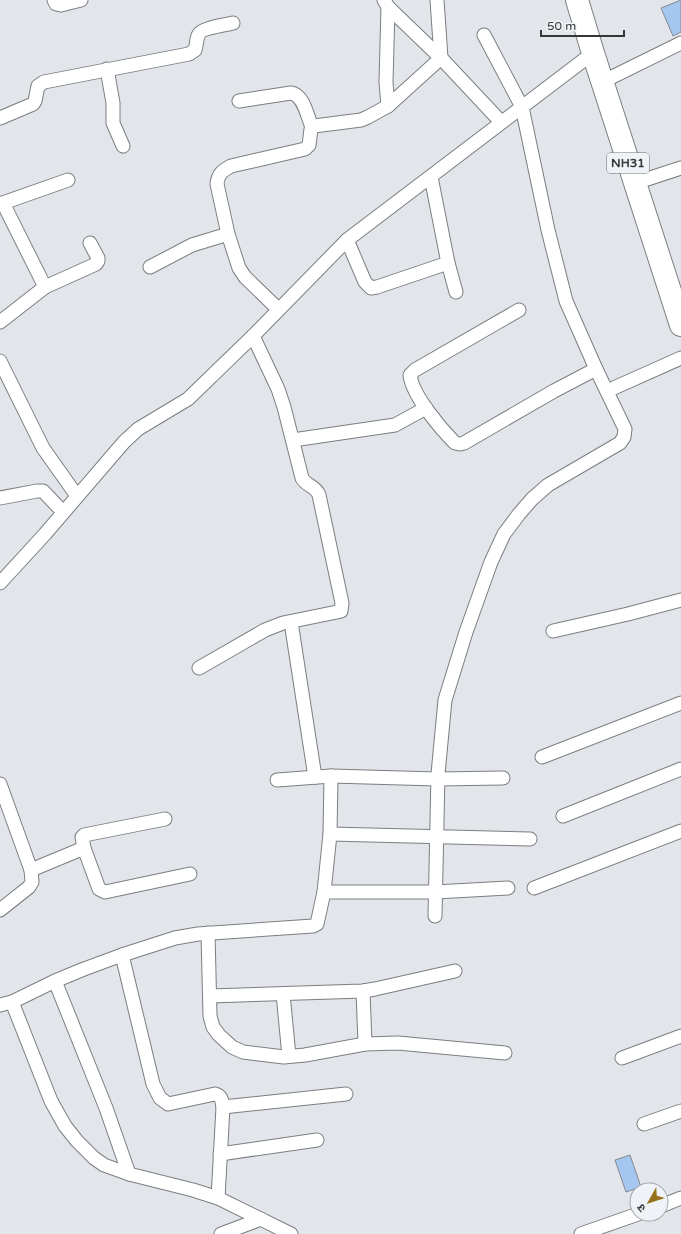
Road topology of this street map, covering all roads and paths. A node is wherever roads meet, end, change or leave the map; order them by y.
1 (54, 0) edge
2 (81, 0) edge
3 (437, 0) edge
4 (577, 0) edge
5 (386, 3) edge
6 (233, 24) dead end
7 (484, 35) dead end
8 (681, 43) edge
9 (592, 53) junction
10 (441, 58) junction
11 (107, 70) junction
12 (602, 82) junction
13 (239, 101) dead end
14 (388, 106) junction
15 (522, 106) junction
16 (0, 118) edge
17 (501, 122) junction
18 (312, 127) junction
19 (123, 146) dead end
20 (681, 168) edge
21 (432, 177) junction
22 (68, 180) dead end
23 (635, 183) junction
24 (1, 203) edge
25 (228, 234) junction
26 (347, 240) junction
27 (90, 243) dead end
28 (448, 263) junction
29 (150, 267) dead end
30 (45, 286) junction
31 (456, 292) dead end
32 (278, 309) junction
33 (519, 310) dead end
34 (0, 322) edge
35 (681, 325) edge
36 (253, 336) junction
37 (681, 358) edge
38 (0, 361) edge
39 (596, 369) junction
40 (607, 391) junction
41 (426, 408) junction
42 (292, 440) junction
43 (77, 496) junction
44 (0, 498) edge
45 (63, 512) junction
46 (0, 583) edge
47 (681, 600) edge
48 (291, 622) junction
49 (553, 630) dead end
50 (199, 668) dead end
51 (681, 702) edge
52 (542, 757) dead end
53 (681, 769) edge
54 (331, 776) junction
55 (315, 777) junction
56 (503, 778) dead end
57 (437, 779) junction
58 (277, 780) dead end
59 (0, 784) edge
60 (563, 816) dead end
61 (165, 819) dead end
62 (681, 831) edge
63 (330, 834) junction
64 (436, 836) junction
65 (530, 838) dead end
66 (84, 848) junction
67 (30, 870) junction
68 (190, 874) dead end
69 (508, 888) dead end
70 (534, 888) dead end
71 (324, 892) junction
72 (435, 892) junction
73 (0, 910) edge
74 (435, 916) dead end
75 (208, 933) junction
76 (122, 955) junction
77 (455, 971) dead end
78 (55, 981) junction
79 (363, 991) junction
80 (284, 994) junction
81 (210, 996) junction
82 (6, 1004) edge
83 (681, 1036) edge
84 (365, 1044) junction
85 (505, 1053) dead end
86 (290, 1056) junction
87 (622, 1058) dead end
88 (346, 1094) dead end
89 (223, 1108) junction
90 (681, 1111) edge
91 (644, 1124) dead end
92 (317, 1140) dead end
93 (220, 1154) junction
94 (129, 1174) junction
95 (218, 1198) junction
96 (681, 1198) edge
97 (669, 1203) edge
98 (629, 1217) edge
99 (261, 1219) junction
100 (277, 1230) edge
101 (221, 1234) edge
102 (291, 1234) edge
103 (581, 1234) edge

1 - 2 street
3 - 10 street
4 - 9 highway, NH31
5 - 10 street
5 - 14 street
6 - 11 street
7 - 15 street
8 - 12 street
9 - 12 highway, NH31
9 - 15 street
10 - 14 street
10 - 17 street
11 - 16 street
11 - 19 street
12 - 23 highway, NH31
13 - 18 street
14 - 18 street
15 - 17 street
15 - 39 street
17 - 21 street
18 - 25 street
20 - 23 street
21 - 26 street
21 - 28 street
22 - 24 street
23 - 35 highway, NH31
24 - 30 street
25 - 29 street
25 - 32 street
26 - 28 street
26 - 32 street
27 - 30 street
28 - 31 street
30 - 34 street
32 - 36 street
33 - 41 street
36 - 42 street
36 - 43 street
37 - 40 street
38 - 43 street
39 - 40 street
39 - 41 street
40 - 57 street
41 - 42 street
42 - 48 street
43 - 45 street
44 - 45 street
45 - 46 street
47 - 49 street
48 - 50 street
48 - 55 street
51 - 52 street
53 - 60 street
54 - 55 street
54 - 57 street
54 - 63 street
55 - 58 street
56 - 57 street
57 - 64 street
59 - 67 street
61 - 66 street
62 - 70 street
63 - 64 street
63 - 71 street
64 - 65 street
64 - 72 street
66 - 67 street
66 - 68 street
67 - 73 street
69 - 72 street
71 - 72 street
71 - 75 street
72 - 74 street
75 - 76 street
75 - 81 street
76 - 78 street
76 - 89 street
77 - 79 street
78 - 82 street
78 - 94 street
79 - 80 street
79 - 84 street
80 - 81 street
80 - 86 street
81 - 86 street
82 - 94 street
83 - 87 street
84 - 85 street
84 - 86 street
88 - 89 street
89 - 93 street
90 - 91 street
92 - 93 street
93 - 95 street
94 - 95 street
95 - 99 street
96 - 97 street
98 - 103 street
99 - 100 street
99 - 101 street
100 - 102 street

